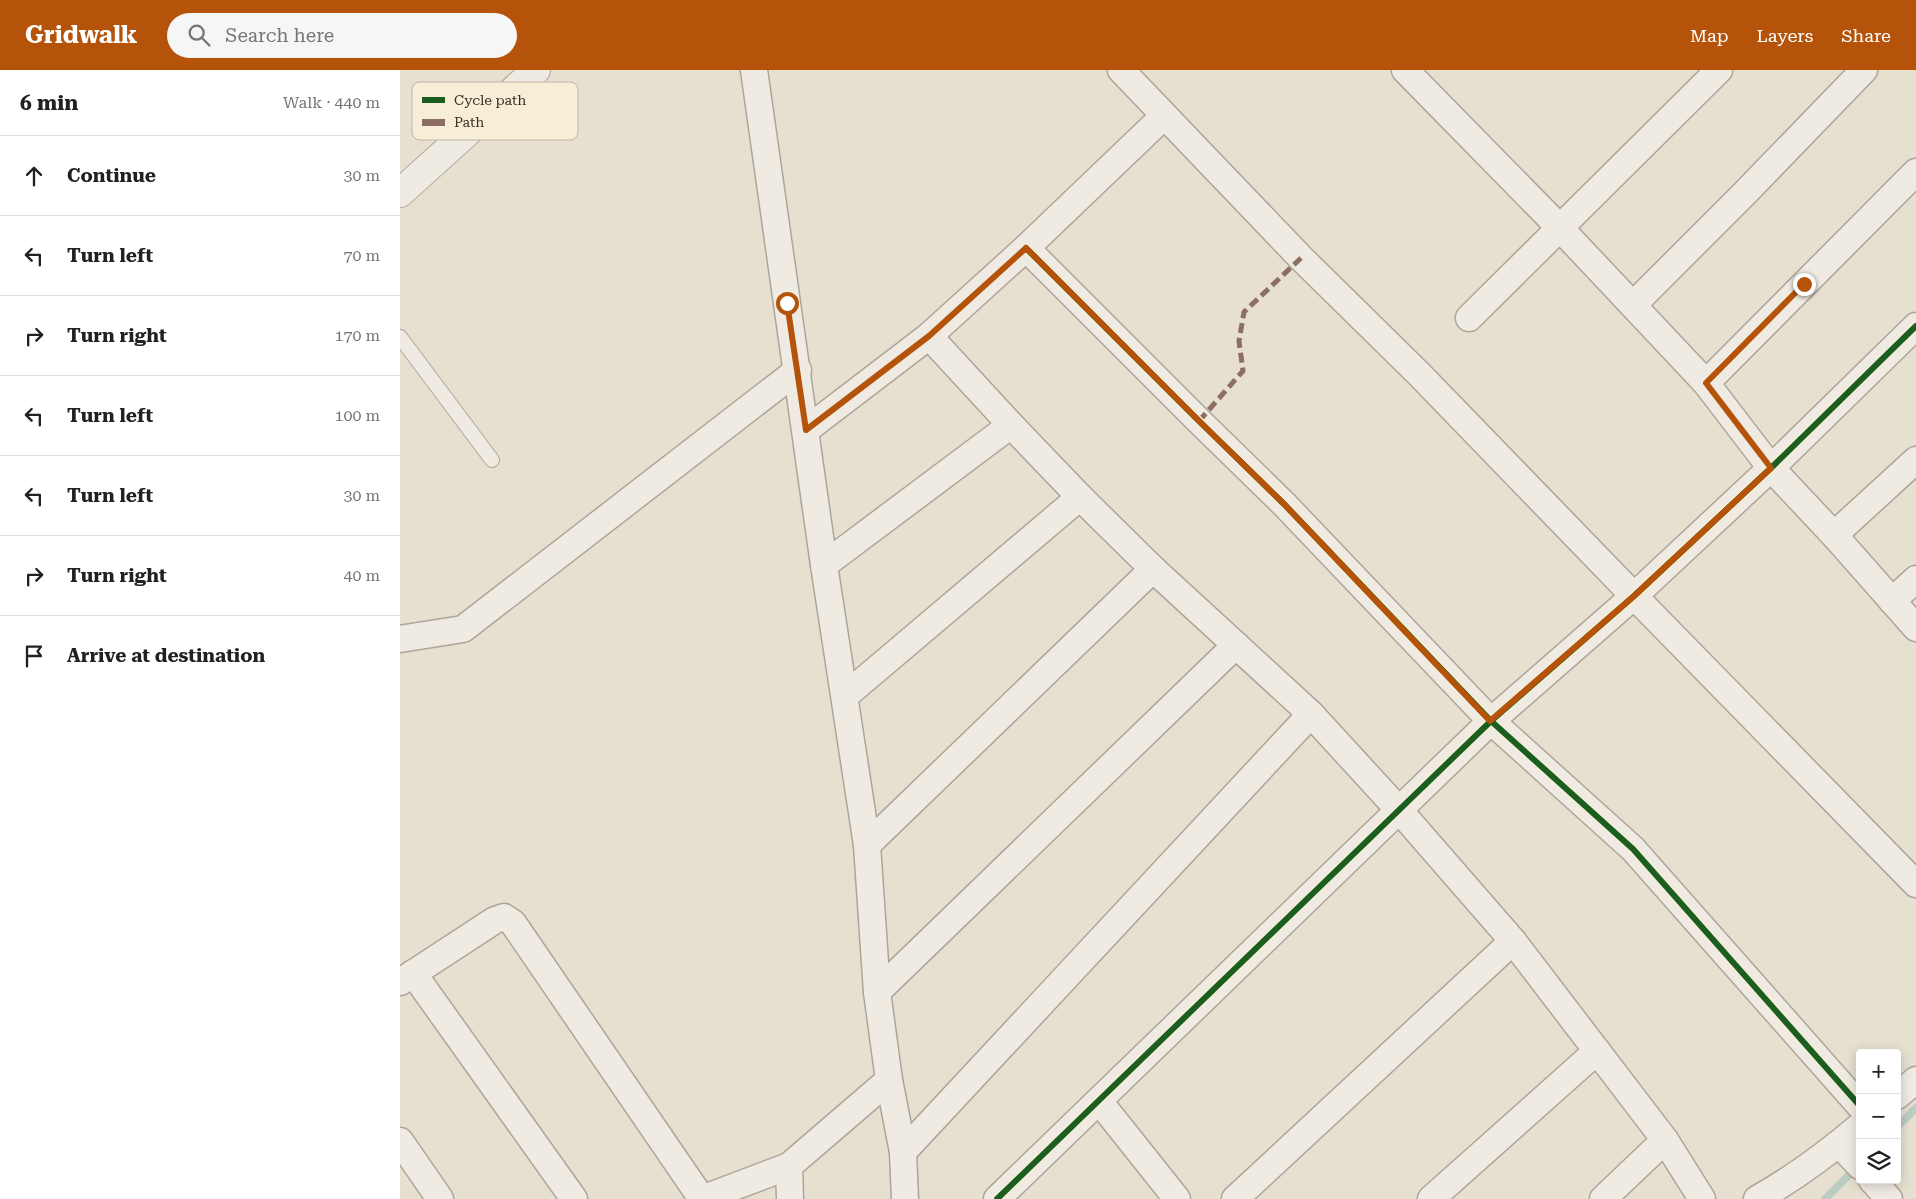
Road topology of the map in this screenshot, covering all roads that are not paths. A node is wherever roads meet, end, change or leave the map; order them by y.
1 (536, 70) edge
2 (754, 70) edge
3 (1121, 70) edge
4 (1405, 70) edge
5 (1719, 70) edge
6 (1864, 70) edge
7 (523, 82) edge
8 (1164, 116) junction
9 (459, 140) edge
10 (1916, 172) edge
11 (400, 193) edge
12 (1560, 228) junction
13 (1026, 248) junction
14 (1633, 306) junction
15 (1469, 318) dead end
16 (1916, 326) edge
17 (400, 336) edge
18 (929, 336) junction
19 (798, 370) junction
20 (1706, 383) junction
21 (1011, 425) junction
22 (806, 430) junction
23 (492, 460) dead end
24 (1916, 460) edge
25 (1771, 468) junction
26 (1080, 497) junction
27 (1834, 535) junction
28 (824, 565) junction
29 (1153, 569) junction
30 (1916, 579) edge
31 (1634, 596) junction
32 (1892, 601) junction
33 (1916, 628) edge
34 (400, 639) edge
35 (1236, 644) junction
36 (845, 696) junction
37 (1311, 714) junction
38 (1490, 721) junction
39 (1399, 810) junction
40 (866, 845) junction
41 (1916, 884) edge
42 (1513, 941) junction
43 (406, 978) edge
44 (877, 992) junction
45 (1597, 1051) junction
46 (889, 1080) junction
47 (1916, 1080) edge
48 (1899, 1094) edge
49 (1100, 1101) junction
50 (1856, 1101) edge
51 (1856, 1135) edge
52 (1665, 1140) junction
53 (400, 1141) edge
54 (903, 1152) junction
55 (1848, 1153) edge
56 (789, 1166) junction
57 (1876, 1184) edge
58 (1772, 1197) edge
59 (1001, 1198) edge
60 (440, 1199) edge
61 (574, 1199) edge
62 (702, 1199) edge
63 (790, 1199) edge
64 (905, 1199) edge
65 (1177, 1199) edge
66 (1235, 1199) edge
67 (1431, 1199) edge
68 (1603, 1199) edge
69 (1702, 1199) edge
70 (1889, 1199) edge

1 - 7 street
2 - 19 street
3 - 8 street
4 - 12 street
5 - 12 street
6 - 14 street
8 - 13 street
8 - 31 street
9 - 11 street
10 - 20 street
12 - 14 street
12 - 15 street
13 - 18 street
13 - 38 street
14 - 20 street
16 - 25 street
17 - 23 lane
18 - 21 street
18 - 22 street
19 - 22 street
19 - 34 street
20 - 25 street
21 - 26 street
21 - 28 street
22 - 28 street
24 - 27 street
25 - 27 street
25 - 31 street
26 - 29 street
26 - 36 street
27 - 32 street
28 - 36 street
29 - 35 street
29 - 40 street
30 - 32 street
31 - 38 street
31 - 41 street
32 - 33 street
35 - 37 street
35 - 44 street
36 - 40 street
37 - 39 street
37 - 54 street
38 - 39 street
38 - 50 street
39 - 42 street
39 - 49 street
40 - 44 street
42 - 45 street
42 - 66 street
43 - 61 street
43 - 62 street
44 - 46 street
45 - 52 street
45 - 67 street
46 - 54 street
46 - 56 street
47 - 48 street
49 - 59 street
49 - 65 street
51 - 55 street
52 - 68 street
52 - 69 street
53 - 60 street
54 - 64 street
55 - 58 street
56 - 62 street
56 - 63 street
57 - 70 street

